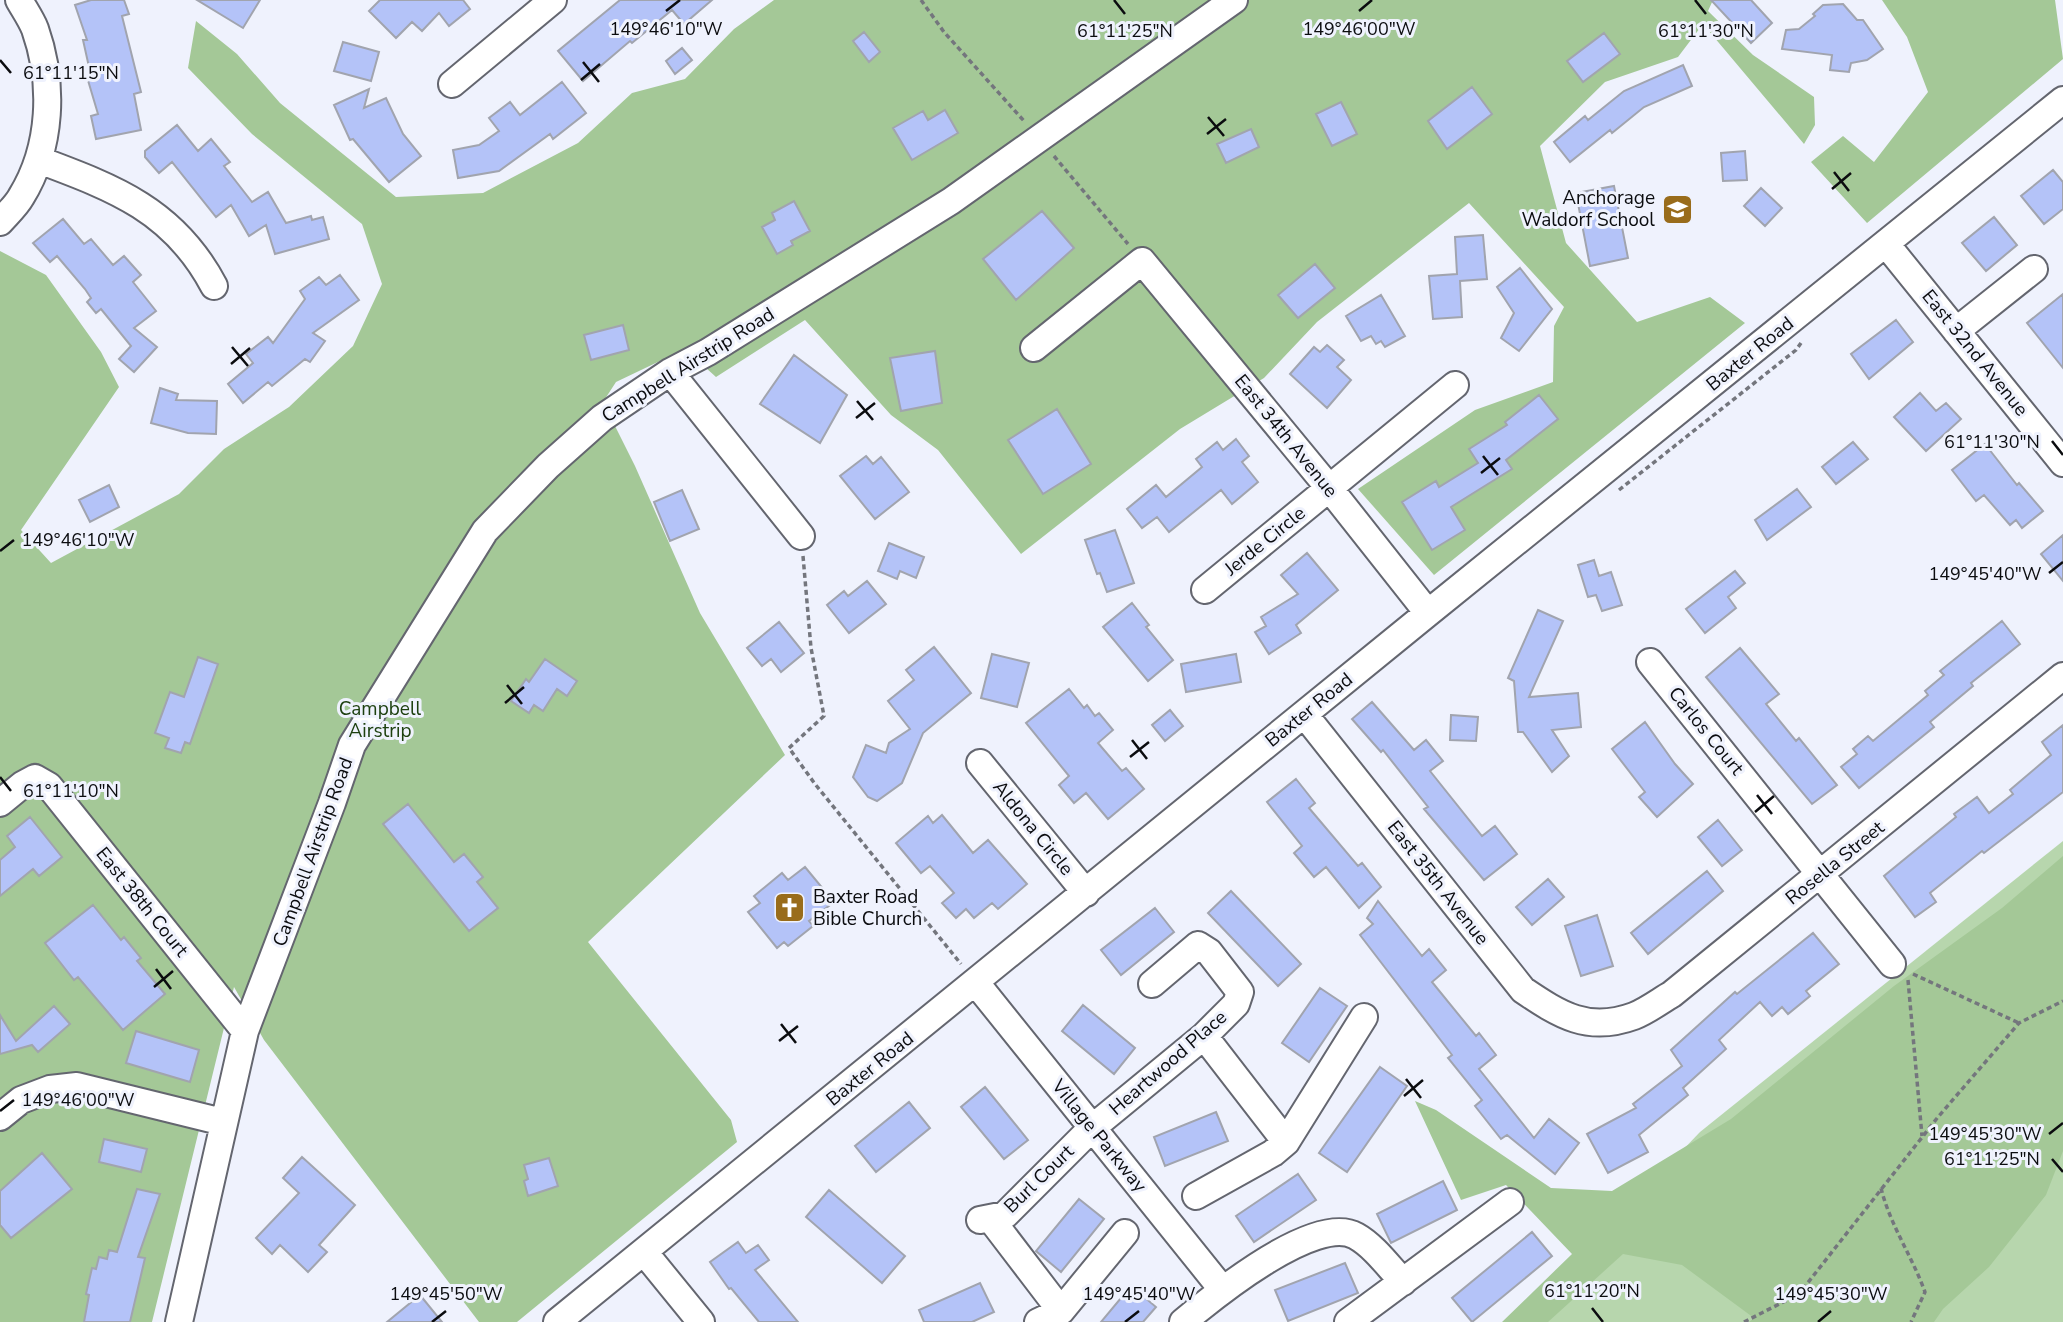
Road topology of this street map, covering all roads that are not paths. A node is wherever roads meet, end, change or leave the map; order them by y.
1 (19, 0) edge
2 (553, 0) edge
3 (1234, 0) edge
4 (452, 84) dead end
5 (2063, 100) edge
6 (38, 160) junction
7 (0, 222) edge
8 (1886, 244) junction
9 (2034, 269) dead end
10 (214, 285) dead end
11 (1956, 331) junction
12 (1034, 348) dead end
13 (670, 372) junction
14 (1455, 385) dead end
15 (2063, 463) edge
16 (1330, 489) junction
17 (802, 536) road end
18 (1205, 590) dead end
19 (1428, 613) junction
20 (1650, 662) dead end
21 (2063, 676) edge
22 (1304, 714) junction
23 (980, 763) dead end
24 (0, 803) edge
25 (1822, 874) junction
26 (1086, 893) junction
27 (1892, 964) dead end
28 (976, 983) junction
29 (1152, 984) dead end
30 (1364, 1017) dead end
31 (1594, 1024) joint
32 (245, 1031) junction
33 (1204, 1036) junction
34 (0, 1117) edge
35 (223, 1122) junction
36 (1092, 1128) junction
37 (1286, 1142) junction
38 (1196, 1196) dead end
39 (1510, 1202) dead end
40 (1125, 1233) dead end
41 (644, 1252) junction
42 (1403, 1282) junction
43 (1222, 1289) junction
44 (1050, 1316) edge
45 (180, 1322) edge
46 (557, 1322) edge
47 (701, 1322) edge
48 (1183, 1322) edge
49 (1348, 1322) edge

1 - 6 street
2 - 4 street
3 - 13 street, Campbell Airstrip Road
5 - 8 street, Baxter Road
6 - 7 street
6 - 10 street
8 - 11 street, East 32nd Avenue
8 - 19 street, Baxter Road
9 - 11 street
11 - 15 street, East 32nd Avenue
12 - 16 street, East 34th Avenue
13 - 17 street
13 - 32 street, Campbell Airstrip Road
14 - 16 street, Jerde Circle
16 - 18 street, Jerde Circle
16 - 19 street, East 34th Avenue
19 - 22 street, Baxter Road
20 - 25 street, Carlos Court
21 - 25 street, Rosella Street
22 - 26 street, Baxter Road
22 - 31 street, East 35th Avenue
23 - 26 street, Aldona Circle
24 - 32 street, East 38th Court
25 - 27 street, Carlos Court
25 - 31 street, Rosella Street
26 - 28 street, Baxter Road
28 - 36 street, Village Parkway
28 - 41 street, Baxter Road
29 - 33 street, Heartwood Place
30 - 37 street
32 - 35 street, Campbell Airstrip Road
33 - 36 street, Heartwood Place
33 - 37 street
34 - 35 street
35 - 45 street, Campbell Airstrip Road
36 - 43 street, Village Parkway
36 - 44 street, Burl Court
37 - 38 street
39 - 42 street
40 - 44 street
41 - 46 street, Baxter Road
41 - 47 street
42 - 43 street
42 - 49 street
43 - 48 street

